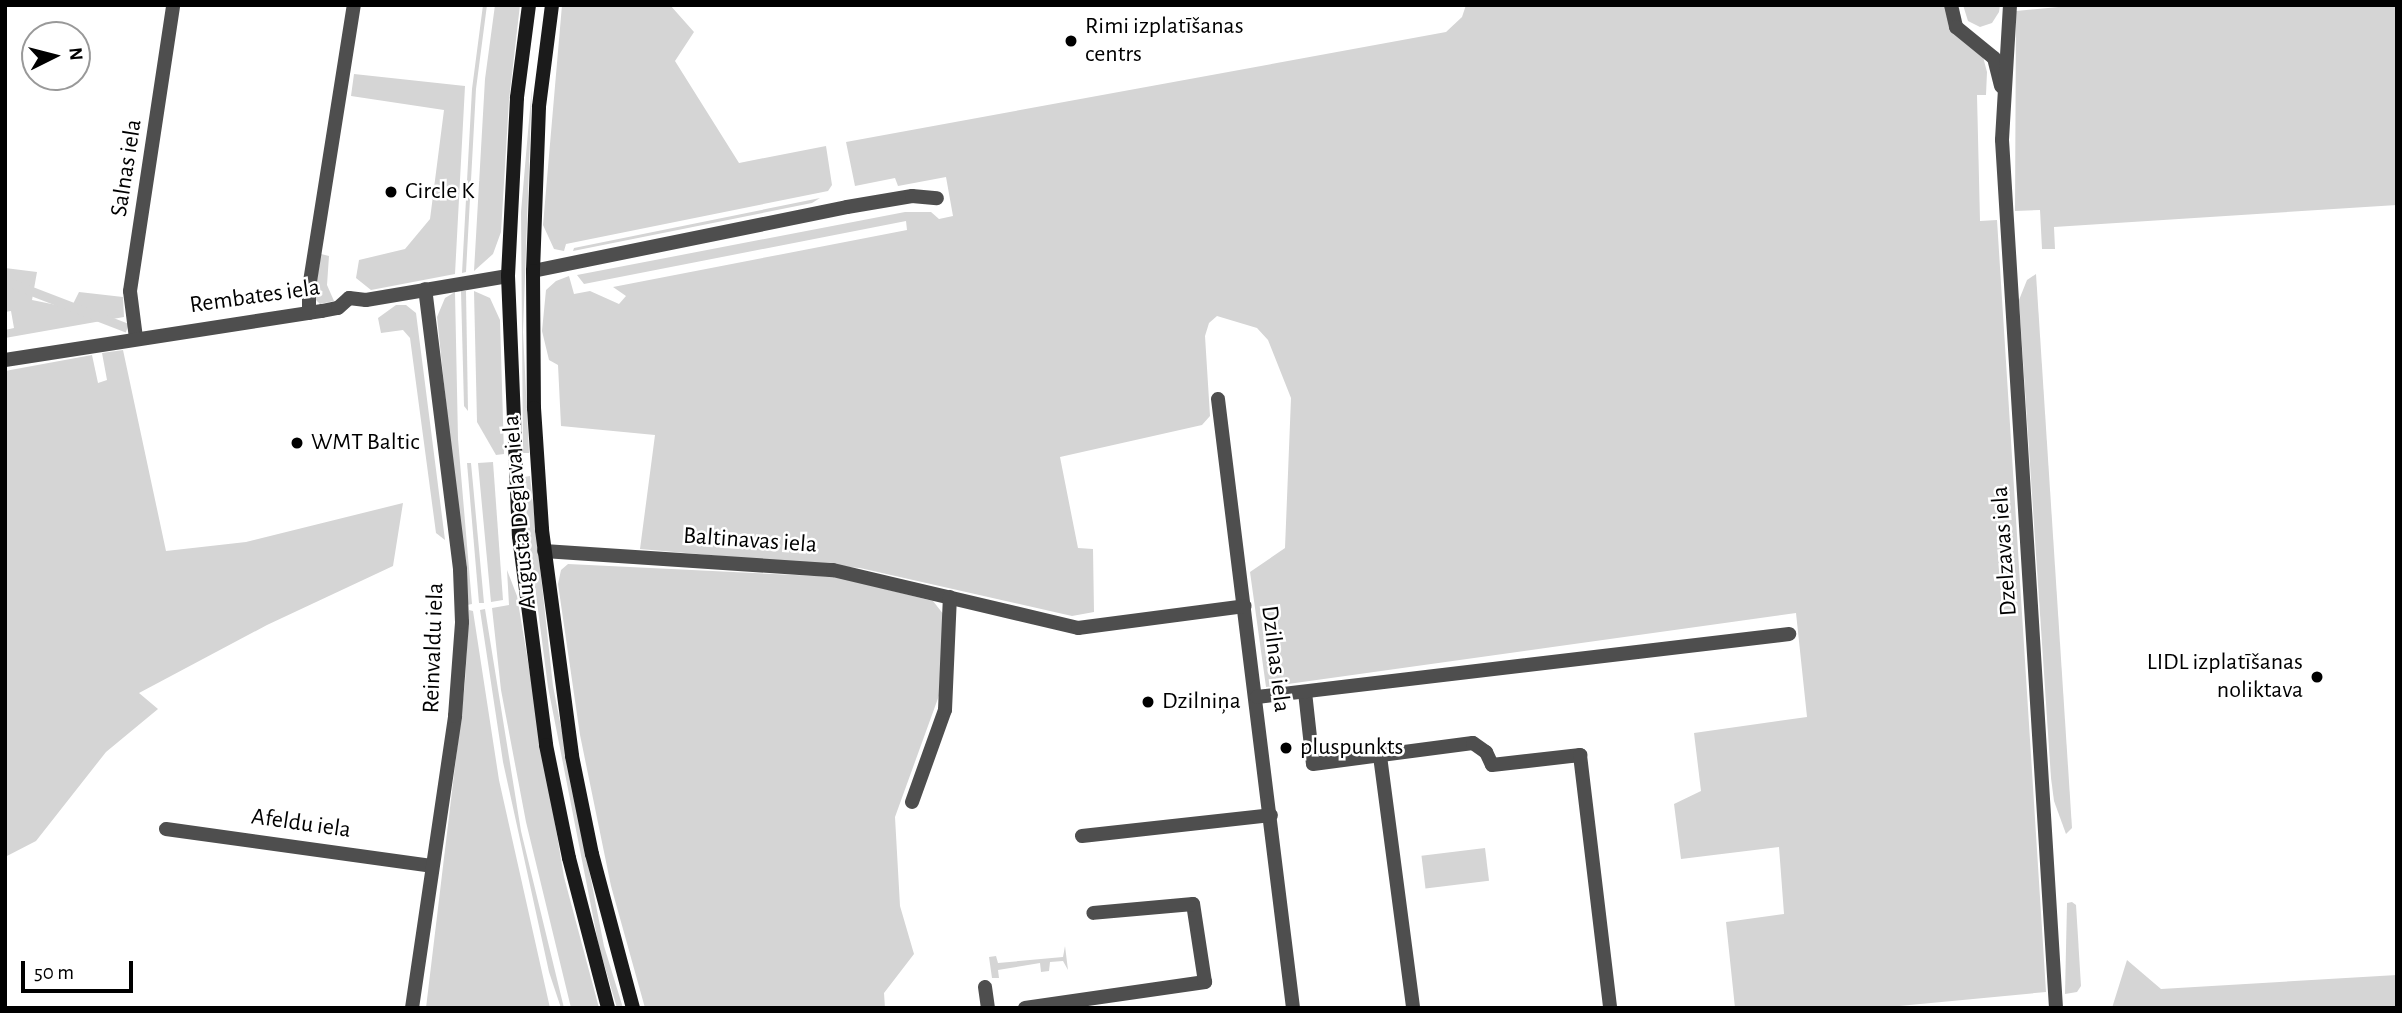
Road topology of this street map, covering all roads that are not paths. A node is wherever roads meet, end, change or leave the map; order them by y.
1 (173, 5) edge
2 (354, 5) edge
3 (529, 5) edge
4 (552, 5) edge
5 (1951, 5) edge
6 (2010, 5) edge
7 (520, 74) junction
8 (543, 77) junction
9 (2003, 91) junction
10 (937, 198) dead end
11 (533, 271) junction
12 (508, 276) junction
13 (425, 289) junction
14 (309, 313) junction
15 (136, 338) junction
16 (5, 360) edge
17 (1218, 399) dead end
18 (544, 551) junction
19 (950, 597) junction
20 (1245, 606) junction
21 (1789, 634) dead end
22 (1305, 692) junction
23 (1257, 697) junction
24 (1380, 756) junction
25 (912, 802) dead end
26 (1271, 815) junction
27 (166, 829) dead end
28 (1082, 836) dead end
29 (430, 866) junction
30 (1093, 913) dead end
31 (985, 987) dead end
32 (412, 1008) edge
33 (608, 1008) edge
34 (633, 1008) edge
35 (988, 1008) edge
36 (1025, 1008) edge
37 (1293, 1008) edge
38 (1413, 1008) edge
39 (1610, 1008) edge
40 (2056, 1008) edge

1 - 15 street, Salnas iela
2 - 14 street
3 - 7 main road, Augusta Deglava iela
4 - 8 main road, Augusta Deglava iela
5 - 9 street, Dzelzavas iela
6 - 9 street, Dzelzavas iela
7 - 8 main road
7 - 12 main road, Augusta Deglava iela
8 - 11 main road, Augusta Deglava iela
9 - 40 street, Dzelzavas iela
10 - 11 street
11 - 18 main road, Augusta Deglava iela
12 - 13 street, Rembates iela
12 - 33 main road, Augusta Deglava iela
13 - 14 street, Rembates iela
13 - 29 street, Reinvaldu iela
14 - 15 street, Rembates iela
15 - 16 street, Rembates iela
17 - 20 street, Dzilnas iela
18 - 19 street, Baltinavas iela
18 - 34 main road, Augusta Deglava iela
19 - 20 street, Baltinavas iela
19 - 25 street
20 - 23 street, Dzilnas iela
21 - 22 street
22 - 23 street
22 - 24 street
23 - 26 street, Dzilnas iela
24 - 38 street
24 - 39 street
26 - 28 street
26 - 37 street, Dzilnas iela
27 - 29 street, Afeldu iela
29 - 32 street, Reinvaldu iela
30 - 36 street
31 - 35 street

